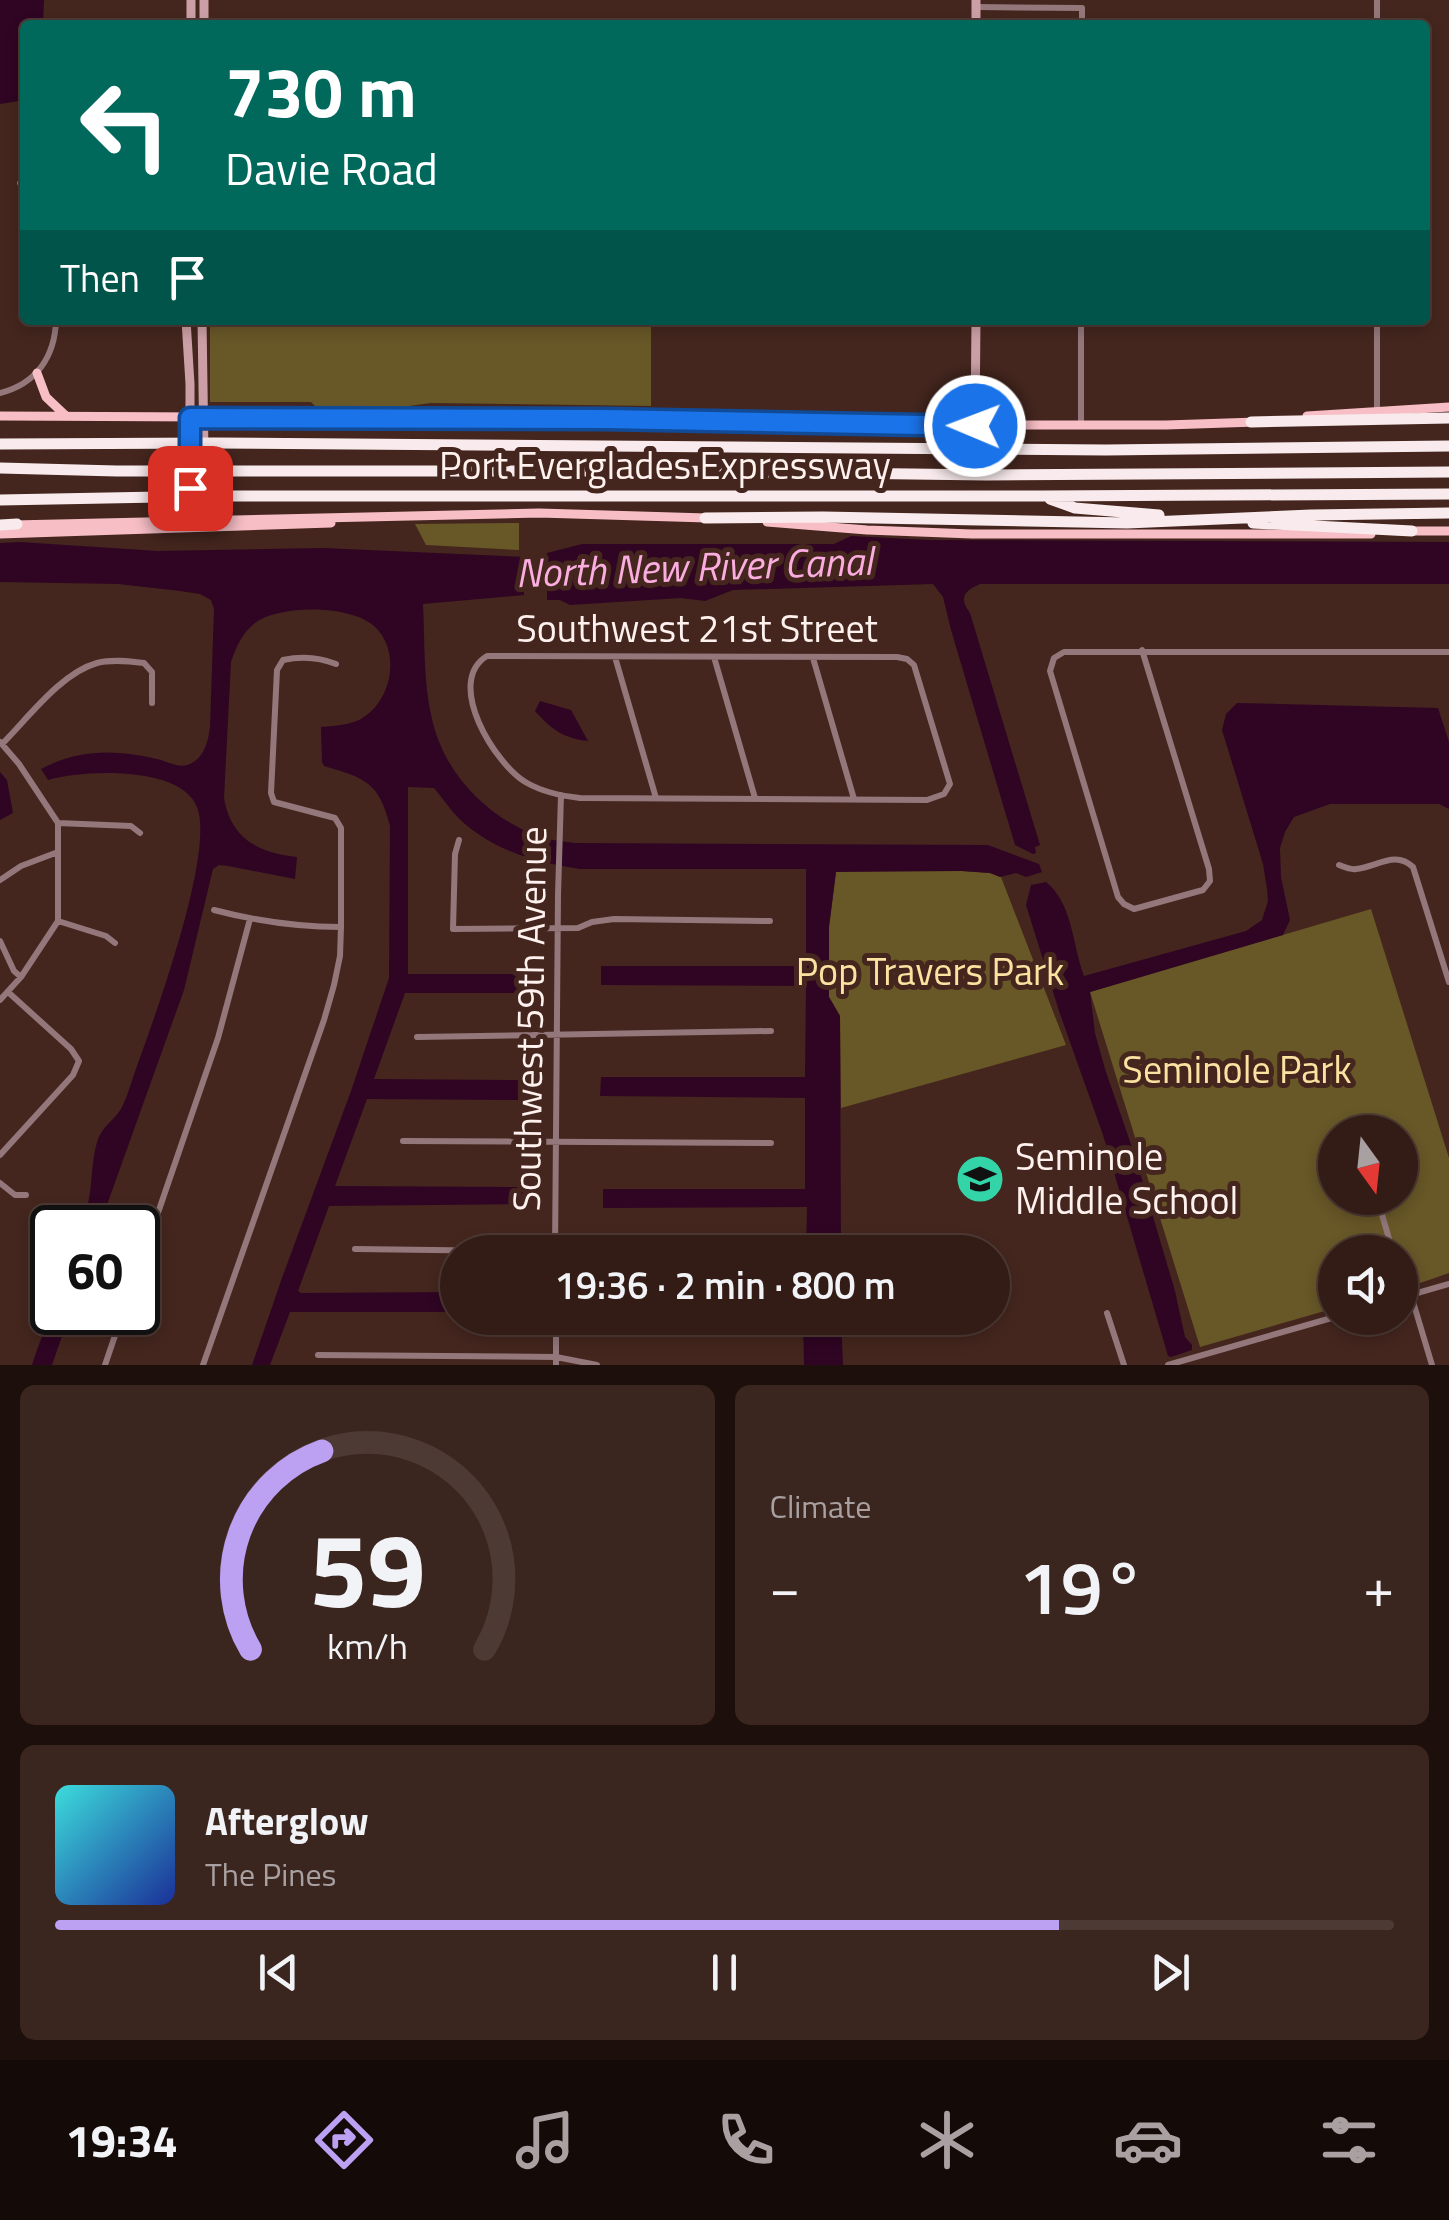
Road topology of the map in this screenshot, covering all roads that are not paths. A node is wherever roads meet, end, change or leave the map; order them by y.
1 (976, 4) edge
2 (1082, 20) edge
3 (56, 325) edge
4 (186, 325) edge
5 (202, 325) edge
6 (976, 325) edge
7 (1081, 325) edge
8 (1377, 325) edge
9 (37, 373) junction
10 (0, 393) edge
11 (1449, 407) edge
12 (1377, 410) junction
13 (0, 416) edge
14 (66, 416) junction
15 (190, 418) junction
16 (203, 418) junction
17 (1449, 418) edge
18 (1251, 422) junction
19 (975, 426) junction
20 (1081, 426) junction
21 (0, 444) edge
22 (1449, 446) edge
23 (0, 472) edge
24 (1449, 472) edge
25 (1449, 494) edge
26 (1041, 496) junction
27 (0, 500) edge
28 (1449, 513) edge
29 (408, 515) junction
30 (705, 518) junction
31 (190, 519) junction
32 (206, 519) junction
33 (17, 524) joint
34 (0, 528) edge
35 (1412, 531) junction
36 (1449, 531) edge
37 (1142, 650) junction
38 (1449, 652) edge
39 (487, 656) joint
40 (615, 657) junction
41 (714, 658) junction
42 (813, 658) junction
43 (336, 664) dead end
44 (152, 703) dead end
45 (1, 743) edge
46 (560, 796) junction
47 (656, 798) junction
48 (755, 798) junction
49 (854, 799) junction
50 (58, 823) junction
51 (140, 833) dead end
52 (459, 840) dead end
53 (58, 852) junction
54 (1339, 865) dead end
55 (0, 880) edge
56 (214, 910) dead end
57 (250, 920) junction
58 (770, 920) dead end
59 (58, 921) junction
60 (341, 927) junction
61 (558, 928) junction
62 (0, 942) edge
63 (115, 943) dead end
64 (21, 976) junction
65 (1449, 982) edge
66 (8, 992) junction
67 (0, 1000) edge
68 (771, 1031) dead end
69 (558, 1035) junction
70 (417, 1037) dead end
71 (403, 1142) dead end
72 (771, 1143) dead end
73 (556, 1144) junction
74 (0, 1155) edge
75 (0, 1183) edge
76 (26, 1196) dead end
77 (160, 1207) edge
78 (556, 1235) edge
79 (355, 1249) dead end
80 (440, 1250) edge
81 (1449, 1284) edge
82 (1418, 1292) edge
83 (1106, 1313) dead end
84 (1318, 1322) edge
85 (1418, 1329) edge
86 (115, 1335) edge
87 (556, 1335) edge
88 (318, 1355) dead end
89 (556, 1361) edge
90 (105, 1365) edge
91 (203, 1365) edge
92 (597, 1365) edge
93 (1124, 1365) edge
94 (1169, 1365) edge
95 (1432, 1365) edge

1 - 2 street
3 - 9 street
4 - 15 main road
5 - 16 main road
6 - 19 main road
7 - 20 street
8 - 12 street
9 - 10 street
9 - 14 main road
11 - 12 main road
12 - 18 main road
13 - 14 main road
14 - 15 main road
15 - 16 main road
15 - 31 main road
16 - 19 main road
16 - 32 main road
17 - 18 highway
18 - 20 main road
19 - 20 main road
21 - 22 highway, Port Everglades Expressway
23 - 24 highway
25 - 26 highway, Port Everglades Expressway
26 - 27 highway, Port Everglades Expressway
26 - 35 highway
28 - 30 highway
29 - 30 main road
29 - 32 main road
29 - 34 main road
30 - 35 main road
31 - 32 main road
31 - 33 main road
33 - 34 highway
35 - 36 main road
37 - 37 street
37 - 38 street
39 - 40 street, Southwest 21st Street
39 - 46 street, Southwest 59th Avenue
40 - 41 street, Southwest 21st Street
40 - 47 street
41 - 42 street, Southwest 21st Street
41 - 48 street
42 - 49 street
42 - 49 street, Southwest 21st Street
43 - 60 street
44 - 45 street
45 - 50 street
46 - 47 street
46 - 61 street, Southwest 59th Avenue
47 - 48 street
48 - 49 street
50 - 51 street
50 - 53 street
52 - 61 street
53 - 55 street
53 - 59 street
54 - 65 street
56 - 57 street
57 - 60 street
57 - 77 street
58 - 61 street
59 - 63 street
59 - 64 street
60 - 91 street
61 - 69 street, Southwest 59th Avenue
62 - 64 street
64 - 66 street
66 - 67 street
66 - 74 street
68 - 69 street
69 - 70 street
69 - 73 street, Southwest 59th Avenue
71 - 73 street
72 - 73 street
73 - 78 street, Southwest 59th Avenue
75 - 76 street
79 - 80 street
81 - 82 street
83 - 93 street
84 - 94 street
85 - 95 street
86 - 90 street
87 - 89 street
88 - 89 street
89 - 92 street

